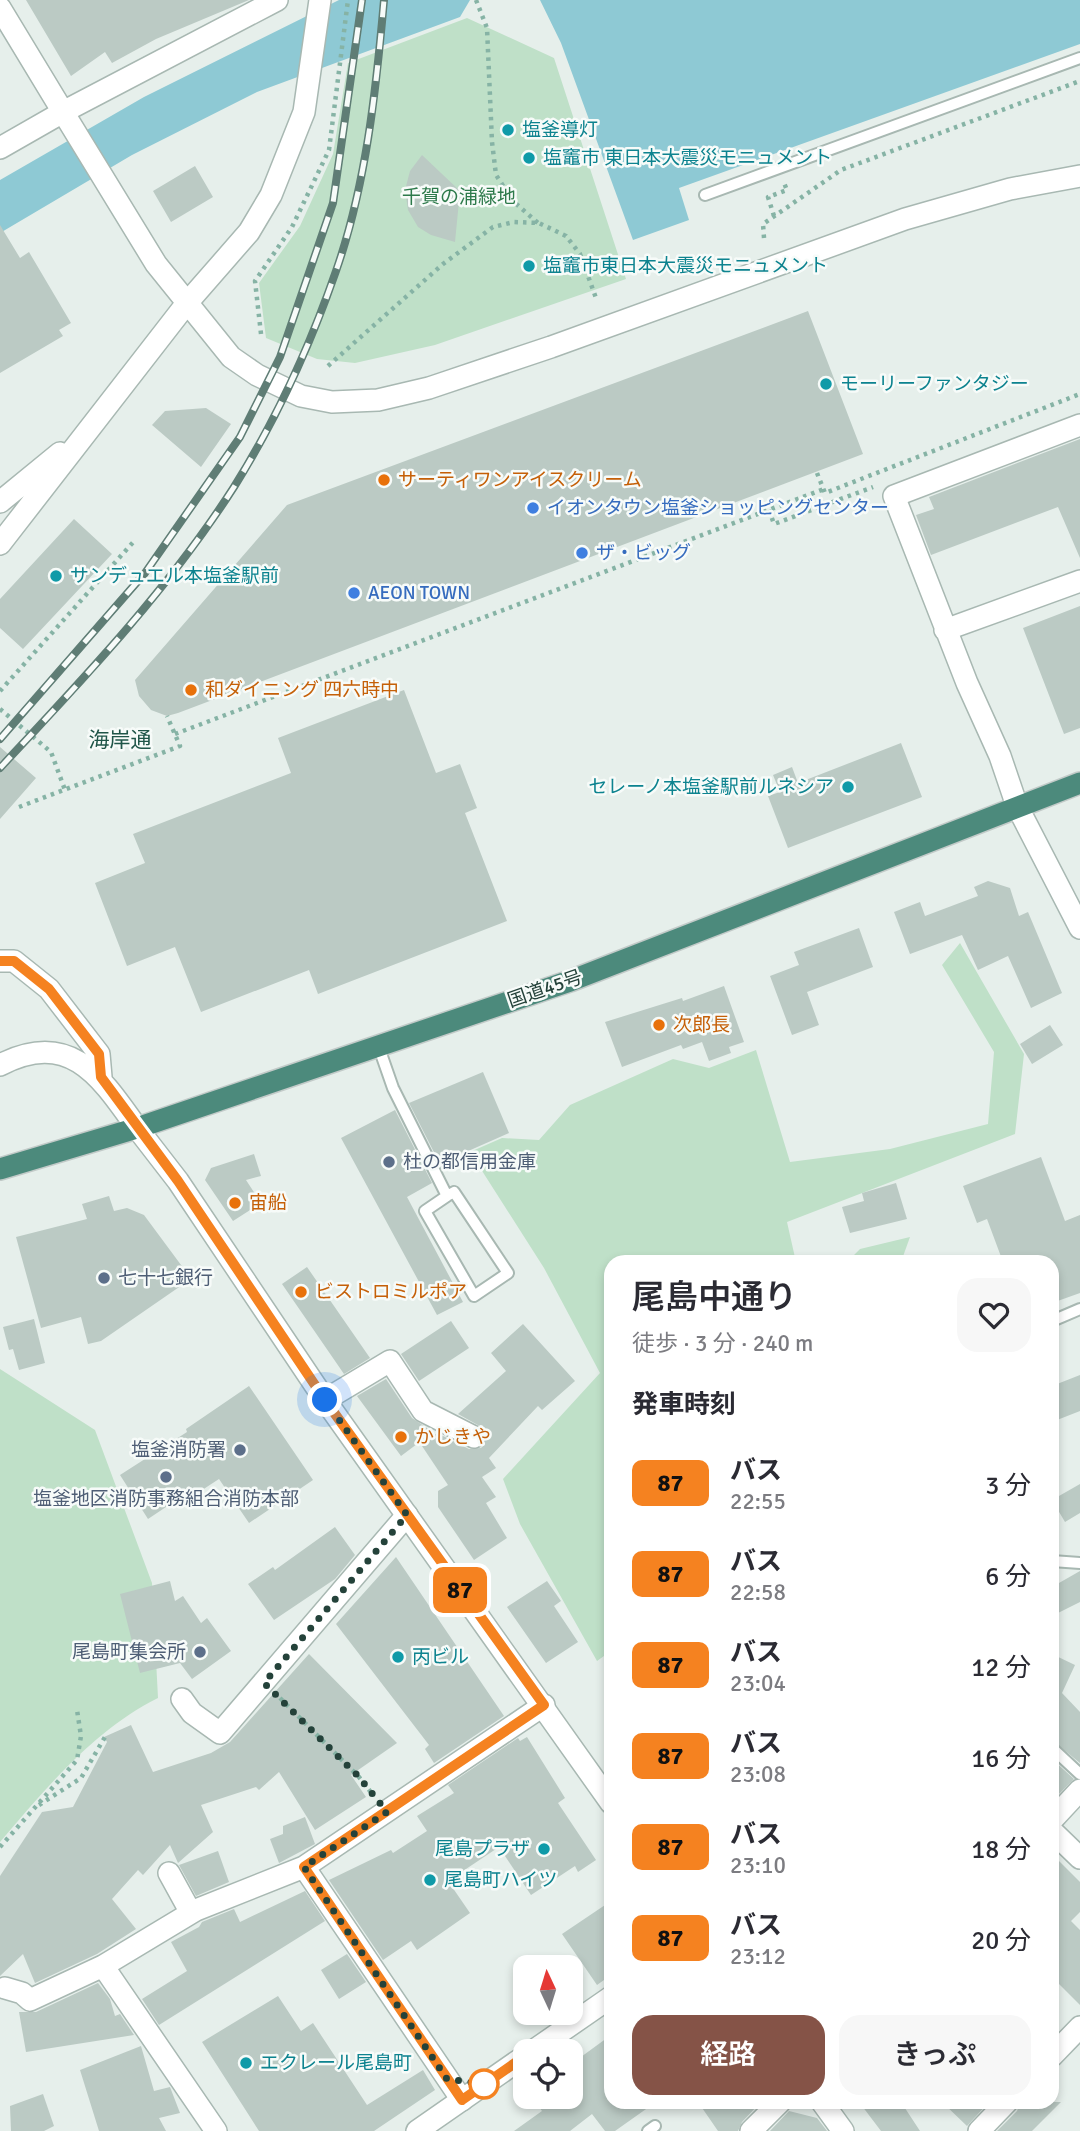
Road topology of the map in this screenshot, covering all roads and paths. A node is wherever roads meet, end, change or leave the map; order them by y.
1 (277, 0) edge
2 (348, 0) edge
3 (476, 0) edge
4 (320, 3) edge
5 (0, 8) edge
6 (1080, 58) edge
7 (1080, 81) edge
8 (63, 112) junction
9 (0, 148) edge
10 (1080, 176) edge
11 (784, 183) dead end
12 (705, 195) dead end
13 (774, 216) junction
14 (539, 223) junction
15 (764, 238) dead end
16 (596, 298) dead end
17 (187, 303) junction
18 (261, 334) dead end
19 (328, 366) dead end
20 (1080, 394) edge
21 (1080, 425) edge
22 (81, 436) junction
23 (817, 473) dead end
24 (877, 485) dead end
25 (824, 489) junction
26 (0, 502) edge
27 (769, 510) junction
28 (136, 540) dead end
29 (0, 544) edge
30 (1080, 581) edge
31 (945, 630) junction
32 (0, 691) edge
33 (0, 709) edge
34 (167, 716) dead end
35 (175, 734) junction
36 (1080, 783) edge
37 (65, 790) junction
38 (1017, 806) junction
39 (19, 807) dead end
40 (1080, 928) edge
41 (0, 961) edge
42 (378, 1045) junction
43 (0, 1065) edge
44 (101, 1077) junction
45 (137, 1128) junction
46 (0, 1169) edge
47 (447, 1196) junction
48 (1080, 1310) edge
49 (1059, 1318) edge
50 (325, 1400) junction
51 (474, 1437) dead end
52 (407, 1515) junction
53 (1059, 1562) edge
54 (1080, 1563) edge
55 (264, 1683) junction
56 (181, 1699) dead end
57 (544, 1705) junction
58 (77, 1710) dead end
59 (105, 1737) dead end
60 (1059, 1754) edge
61 (1080, 1774) edge
62 (1080, 1790) edge
63 (604, 1792) edge
64 (32, 1810) junction
65 (387, 1812) junction
66 (1059, 1812) edge
67 (1059, 1838) edge
68 (0, 1847) edge
69 (1080, 1858) edge
70 (304, 1867) junction
71 (169, 1873) dead end
72 (191, 1913) junction
73 (103, 1966) junction
74 (5, 1988) dead end
75 (604, 2002) edge
76 (1080, 2027) edge
77 (550, 2039) edge
78 (1059, 2049) edge
79 (513, 2064) edge
80 (462, 2100) junction
81 (773, 2109) edge
82 (827, 2109) edge
83 (1000, 2109) edge
84 (216, 2131) edge
85 (417, 2131) edge
86 (751, 2131) edge
87 (843, 2131) edge
88 (979, 2131) edge

1 - 8 street
2 - 18 path
3 - 14 path
4 - 17 street
5 - 8 street
6 - 12 lane
7 - 13 path
8 - 9 street
8 - 17 street
10 - 17 street
11 - 13 path
13 - 15 path
14 - 16 path
14 - 19 path
17 - 22 street
20 - 25 path
21 - 31 street
22 - 26 street
22 - 29 street
23 - 25 path
24 - 27 path
25 - 27 path
27 - 35 path
28 - 32 path
30 - 31 street
31 - 38 street
33 - 37 path
34 - 35 path
35 - 37 path
36 - 38 highway, 国道45号
37 - 39 path
38 - 40 street
38 - 42 highway, 国道45号
41 - 44 street
42 - 45 highway, 国道45号
42 - 47 lane
43 - 44 street
44 - 45 street
45 - 46 highway, 国道45号
45 - 50 street
47 - 47 lane
48 - 49 lane
50 - 51 street
50 - 52 street
52 - 55 street
52 - 57 street
53 - 54 lane
55 - 56 street
55 - 65 path
57 - 63 street
57 - 65 street
58 - 64 path
59 - 64 path
60 - 61 lane
62 - 66 street
64 - 68 path
65 - 70 street
67 - 69 street
70 - 72 street
70 - 80 street
71 - 72 street
72 - 73 street
73 - 74 street
73 - 84 street
75 - 77 street
76 - 78 street
79 - 80 street
80 - 85 street
81 - 86 street
82 - 87 street
83 - 88 street

